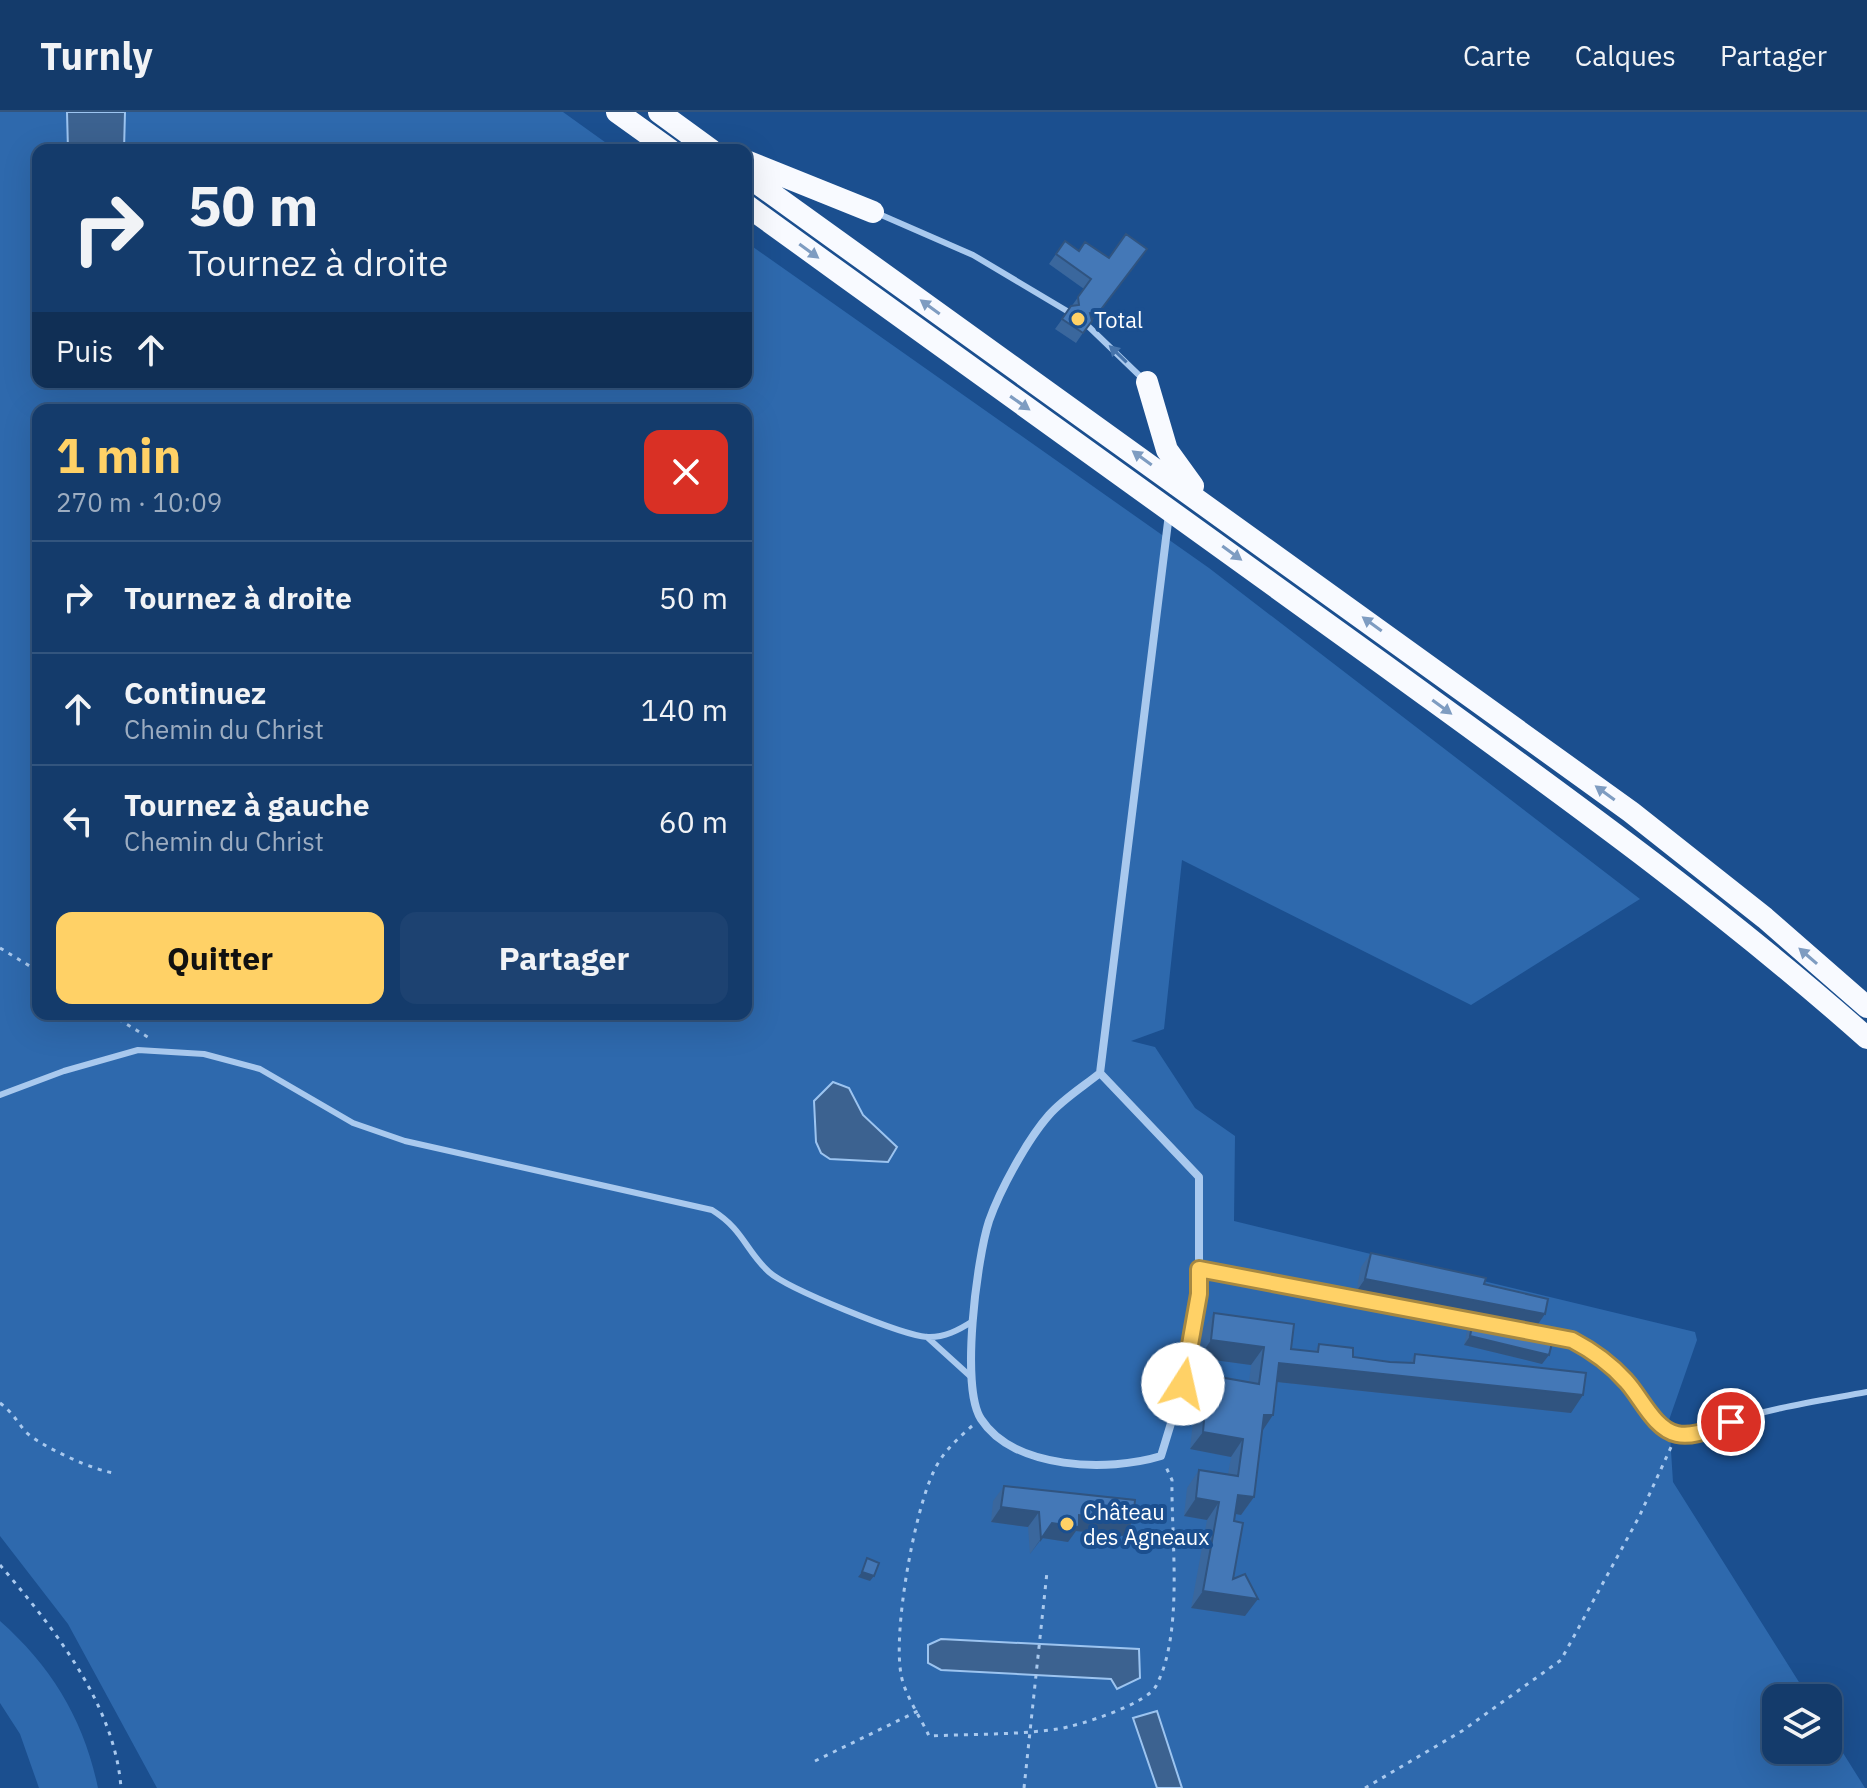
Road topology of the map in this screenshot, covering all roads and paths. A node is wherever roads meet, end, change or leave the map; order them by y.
1 (617, 112) edge
2 (659, 112) edge
3 (662, 144) edge
4 (705, 144) edge
5 (752, 163) edge
6 (752, 179) edge
7 (752, 209) edge
8 (873, 212) joint
9 (1067, 311) edge
10 (1088, 326) edge
11 (1147, 382) joint
12 (1205, 503) junction
13 (1170, 507) junction
14 (0, 948) edge
15 (32, 967) edge
16 (1867, 1007) edge
17 (120, 1020) edge
18 (1867, 1038) edge
19 (172, 1052) junction
20 (1100, 1073) junction
21 (0, 1095) edge
22 (1199, 1269) junction
23 (973, 1321) junction
24 (1484, 1323) edge
25 (1516, 1327) edge
26 (927, 1337) junction
27 (970, 1376) junction
28 (1867, 1392) edge
29 (0, 1403) edge
30 (981, 1419) junction
31 (1677, 1434) junction
32 (1161, 1456) junction
33 (116, 1473) dead end
34 (0, 1565) edge
35 (1047, 1572) dead end
36 (918, 1711) junction
37 (1028, 1730) junction
38 (815, 1761) dead end
39 (121, 1788) edge
40 (1024, 1788) edge
41 (1365, 1788) edge

1 - 3 highway
2 - 4 highway
5 - 8 highway
12 -> 6 highway
7 -> 13 highway
8 - 9 lane
11 -> 10 lane
11 - 12 highway
16 -> 12 highway
13 -> 18 highway
13 - 20 street
14 - 15 path
17 - 19 path
19 - 21 lane
19 - 26 lane
20 - 22 street
20 - 23 street
22 - 24 lane
22 - 32 street
23 - 26 lane
23 - 27 street
25 - 31 lane
26 - 27 lane
27 - 30 street
28 - 31 lane
29 - 33 path
30 - 32 street
30 - 36 path
31 - 41 path
32 - 37 path
34 - 39 path
35 - 37 path
36 - 37 path
36 - 38 path
37 - 40 path

